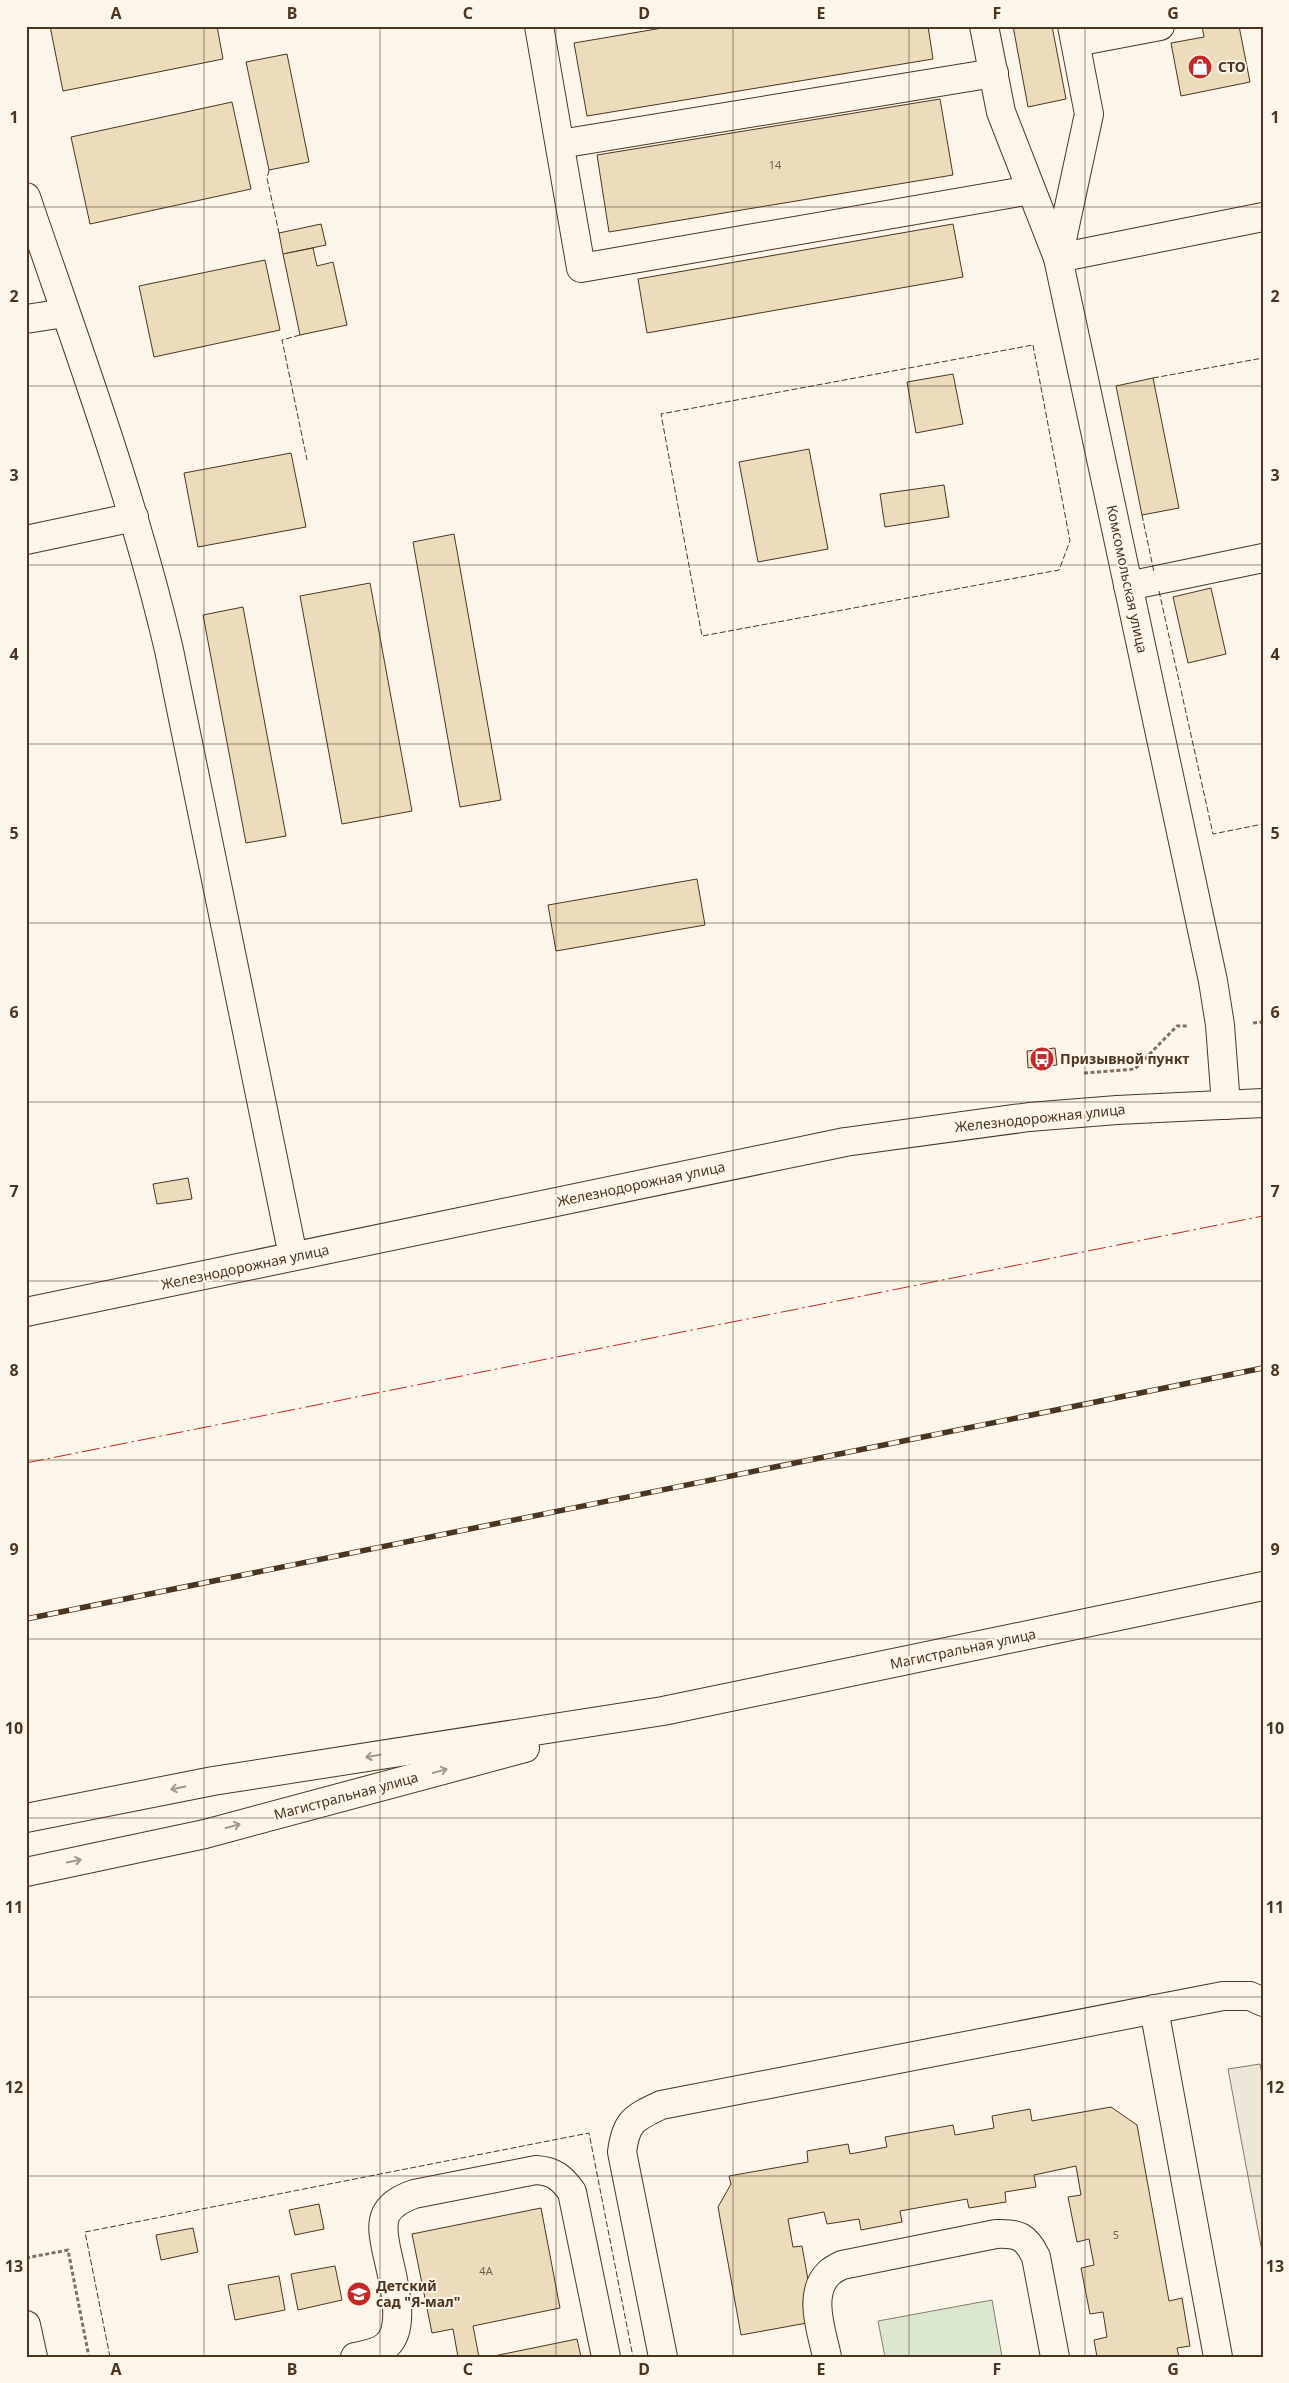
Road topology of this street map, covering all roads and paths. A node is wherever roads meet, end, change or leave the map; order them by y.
1 (984, 26) edge
2 (1160, 26) edge
3 (547, 28) edge
4 (1074, 34) edge
5 (994, 73) junction
6 (560, 144) junction
7 (1031, 190) junction
8 (26, 197) edge
9 (1263, 217) edge
10 (1058, 258) junction
11 (65, 312) junction
12 (26, 319) edge
13 (134, 517) junction
14 (26, 540) edge
15 (1263, 558) edge
16 (1128, 586) junction
17 (1263, 1022) edge
18 (1220, 1025) junction
19 (1084, 1073) dead end
20 (1263, 1103) edge
21 (1226, 1105) junction
22 (293, 1256) junction
23 (26, 1312) edge
24 (1263, 1586) edge
25 (663, 1712) junction
26 (26, 1818) edge
27 (26, 1872) edge
28 (1263, 2002) edge
29 (1154, 2009) junction
30 (26, 2258) edge
31 (26, 2325) edge
32 (33, 2357) edge
33 (89, 2357) edge
34 (355, 2357) edge
35 (606, 2357) edge
36 (663, 2357) edge
37 (826, 2357) edge
38 (1055, 2357) edge
39 (1218, 2357) edge

1 - 5 street
2 - 4 street
3 - 6 street
4 - 10 street
5 - 6 street
5 - 7 street
6 - 7 street
7 - 10 street
8 - 11 street
9 - 10 street
10 - 16 street, Комсомольская улица
11 - 12 street
11 - 13 street
13 - 14 street
13 - 22 street
15 - 16 street
16 - 18 street, Комсомольская улица
17 - 18 path
18 - 19 path
18 - 21 street, Комсомольская улица
20 - 21 street, Железнодорожная улица
21 - 22 street, Железнодорожная улица
22 - 23 street, Железнодорожная улица
24 - 25 street, Магистральная улица
25 -> 26 street, Магистральная улица
27 -> 25 street, Магистральная улица
28 - 29 street
29 - 36 street
29 - 39 street
30 - 33 path
31 - 32 street
34 - 35 street
37 - 38 street

